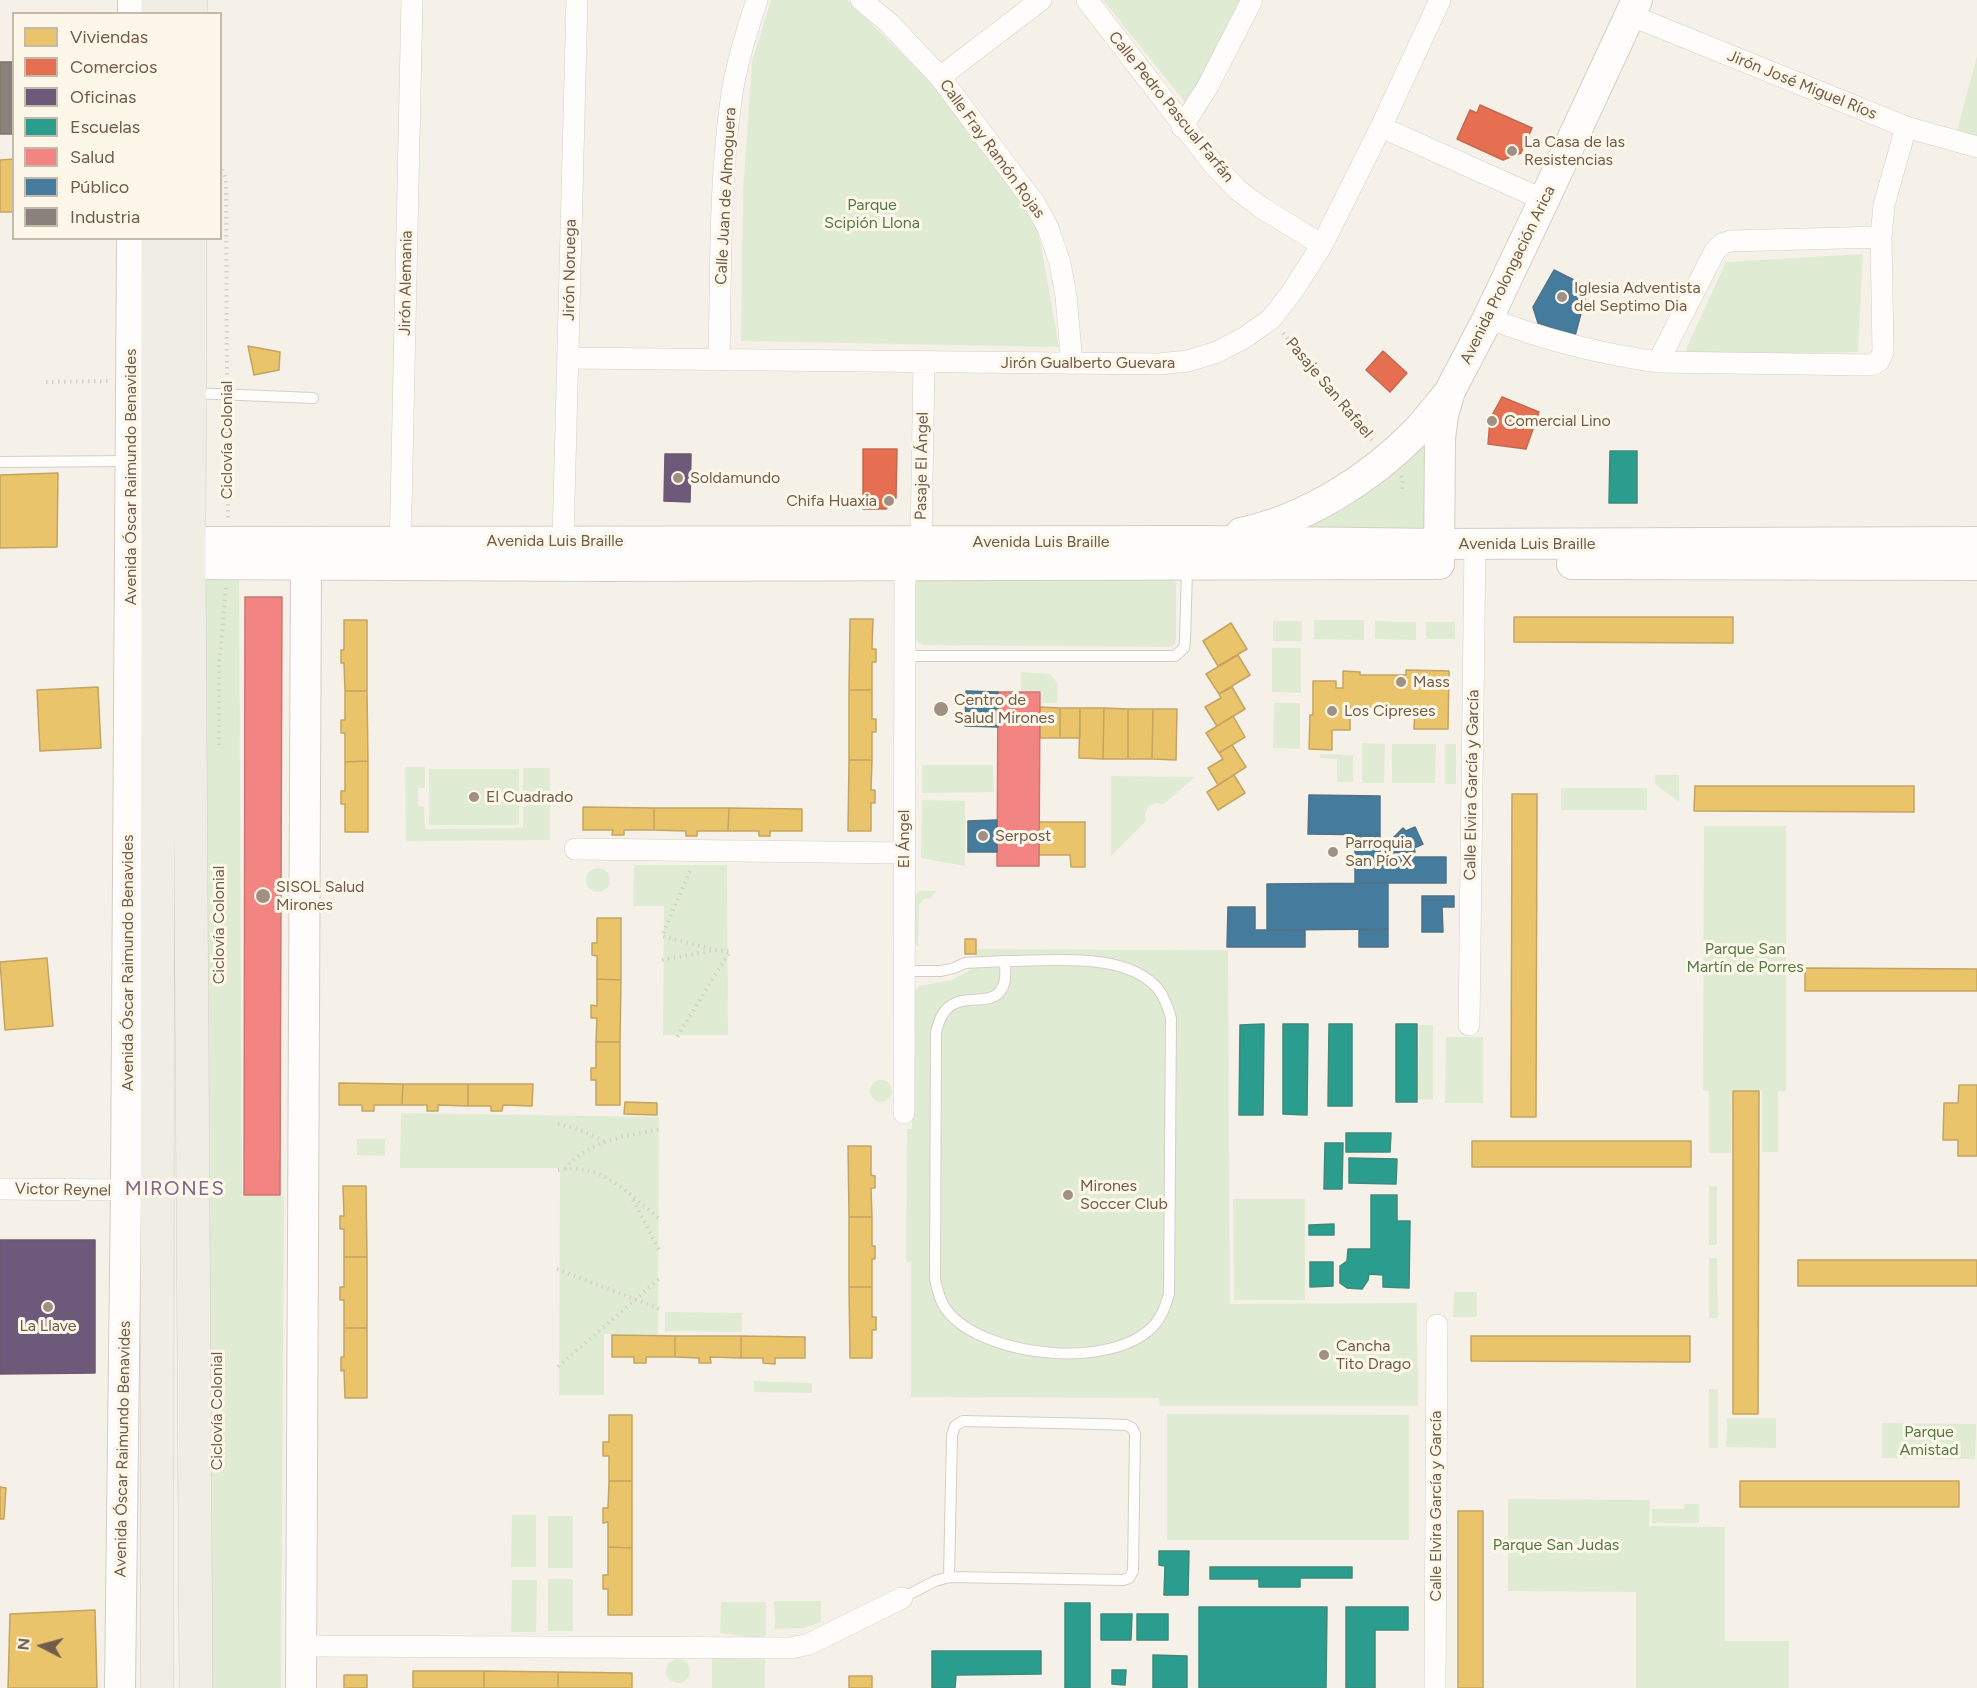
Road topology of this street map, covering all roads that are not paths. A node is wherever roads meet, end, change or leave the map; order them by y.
1 (412, 0) edge
2 (577, 0) edge
3 (758, 0) edge
4 (861, 0) edge
5 (1041, 0) edge
6 (1086, 0) edge
7 (1252, 0) edge
8 (1440, 0) edge
9 (1634, 7) edge
10 (940, 77) junction
11 (1381, 126) junction
12 (1182, 127) junction
13 (1906, 127) junction
14 (1977, 147) edge
15 (1544, 200) junction
16 (1881, 237) junction
17 (132, 240) edge
18 (158, 240) edge
19 (190, 240) edge
20 (1322, 245) junction
21 (1488, 318) junction
22 (568, 358) junction
23 (719, 359) junction
24 (1658, 362) junction
25 (924, 363) junction
26 (1072, 364) junction
27 (1450, 391) junction
28 (189, 393) junction
29 (313, 398) dead end
30 (131, 461) junction
31 (0, 462) edge
32 (563, 541) junction
33 (1206, 541) junction
34 (1977, 542) edge
35 (228, 553) junction
36 (179, 554) junction
37 (400, 554) junction
38 (913, 554) junction
39 (1439, 554) junction
40 (1475, 554) junction
41 (306, 565) junction
42 (1977, 565) edge
43 (1187, 566) junction
44 (131, 598) junction
45 (905, 656) junction
46 (575, 849) dead end
47 (904, 853) junction
48 (1005, 961) junction
49 (904, 971) junction
50 (1469, 1025) dead end
51 (904, 1113) dead end
52 (0, 1189) edge
53 (126, 1190) junction
54 (1437, 1325) dead end
55 (949, 1577) junction
56 (902, 1598) joint
57 (302, 1646) junction
58 (155, 1682) edge
59 (120, 1688) edge
60 (196, 1688) edge
61 (301, 1688) edge
62 (1435, 1688) edge

1 - 37 street, Jirón Alemania
2 - 22 street, Jirón Noruega
3 - 23 street, Calle Juan de Almoguera
4 - 10 street, Calle Fray Ramón Rojas
5 - 10 street
6 - 12 street, Calle Pedro Pascual Farfán
7 - 12 street
8 - 11 street, Jirón Gualberto Guevara
9 - 13 street, Jirón José Miguel Ríos
9 - 15 street, Avenida Prolongación Arica
10 - 26 street, Calle Fray Ramón Rojas
11 - 15 street
11 - 20 street, Jirón Gualberto Guevara
12 - 20 street, Calle Pedro Pascual Farfán
13 - 14 street, Jirón José Miguel Ríos
13 - 16 street
15 - 21 street, Avenida Prolongación Arica
16 - 24 street
16 - 24 street
17 - 30 street, Avenida Óscar Raimundo Benavides
18 - 36 main road, Avenida Óscar Raimundo Benavides
19 - 28 main road, Avenida Óscar Raimundo Benavides
20 - 26 street, Jirón Gualberto Guevara
21 - 24 street
21 - 27 street, Avenida Prolongación Arica
22 - 23 street, Jirón Gualberto Guevara
22 - 32 street, Jirón Noruega
23 - 25 street, Jirón Gualberto Guevara
25 - 26 street, Jirón Gualberto Guevara
25 - 38 street, Pasaje El Ángel
27 - 33 street
27 - 39 street, Avenida Prolongación Arica
28 - 29 lane
28 - 36 main road, Avenida Óscar Raimundo Benavides
30 - 31 lane
30 - 44 street, Avenida Óscar Raimundo Benavides
32 - 37 street, Avenida Luis Braille
32 - 38 street, Avenida Luis Braille
33 - 38 street, Avenida Luis Braille
33 - 39 street, Avenida Luis Braille
34 - 40 street, Avenida Luis Braille
35 - 36 street, Avenida Luis Braille
35 - 37 street, Avenida Luis Braille
35 - 41 street, Avenida Luis Braille
36 - 44 street
36 - 58 main road, Avenida Óscar Raimundo Benavides
36 - 60 main road, Avenida Óscar Raimundo Benavides
37 - 38 street, Avenida Luis Braille
37 - 41 street, Avenida Luis Braille
38 - 43 street, Avenida Luis Braille
38 - 45 street, El Ángel
39 - 40 street, Avenida Luis Braille
39 - 43 street, Avenida Luis Braille
40 - 42 street, Avenida Luis Braille
40 - 50 street, Calle Elvira García y García
41 - 57 street
43 - 45 lane
44 - 53 street, Avenida Óscar Raimundo Benavides
45 - 47 street, El Ángel
46 - 47 street
47 - 49 street, El Ángel
48 - 48 lane
48 - 49 lane
49 - 51 street, El Ángel
52 - 53 street, Victor Reynel
53 - 59 street, Avenida Óscar Raimundo Benavides
54 - 62 street, Calle Elvira García y García
55 - 55 lane
55 - 56 lane
56 - 57 street
57 - 61 street

